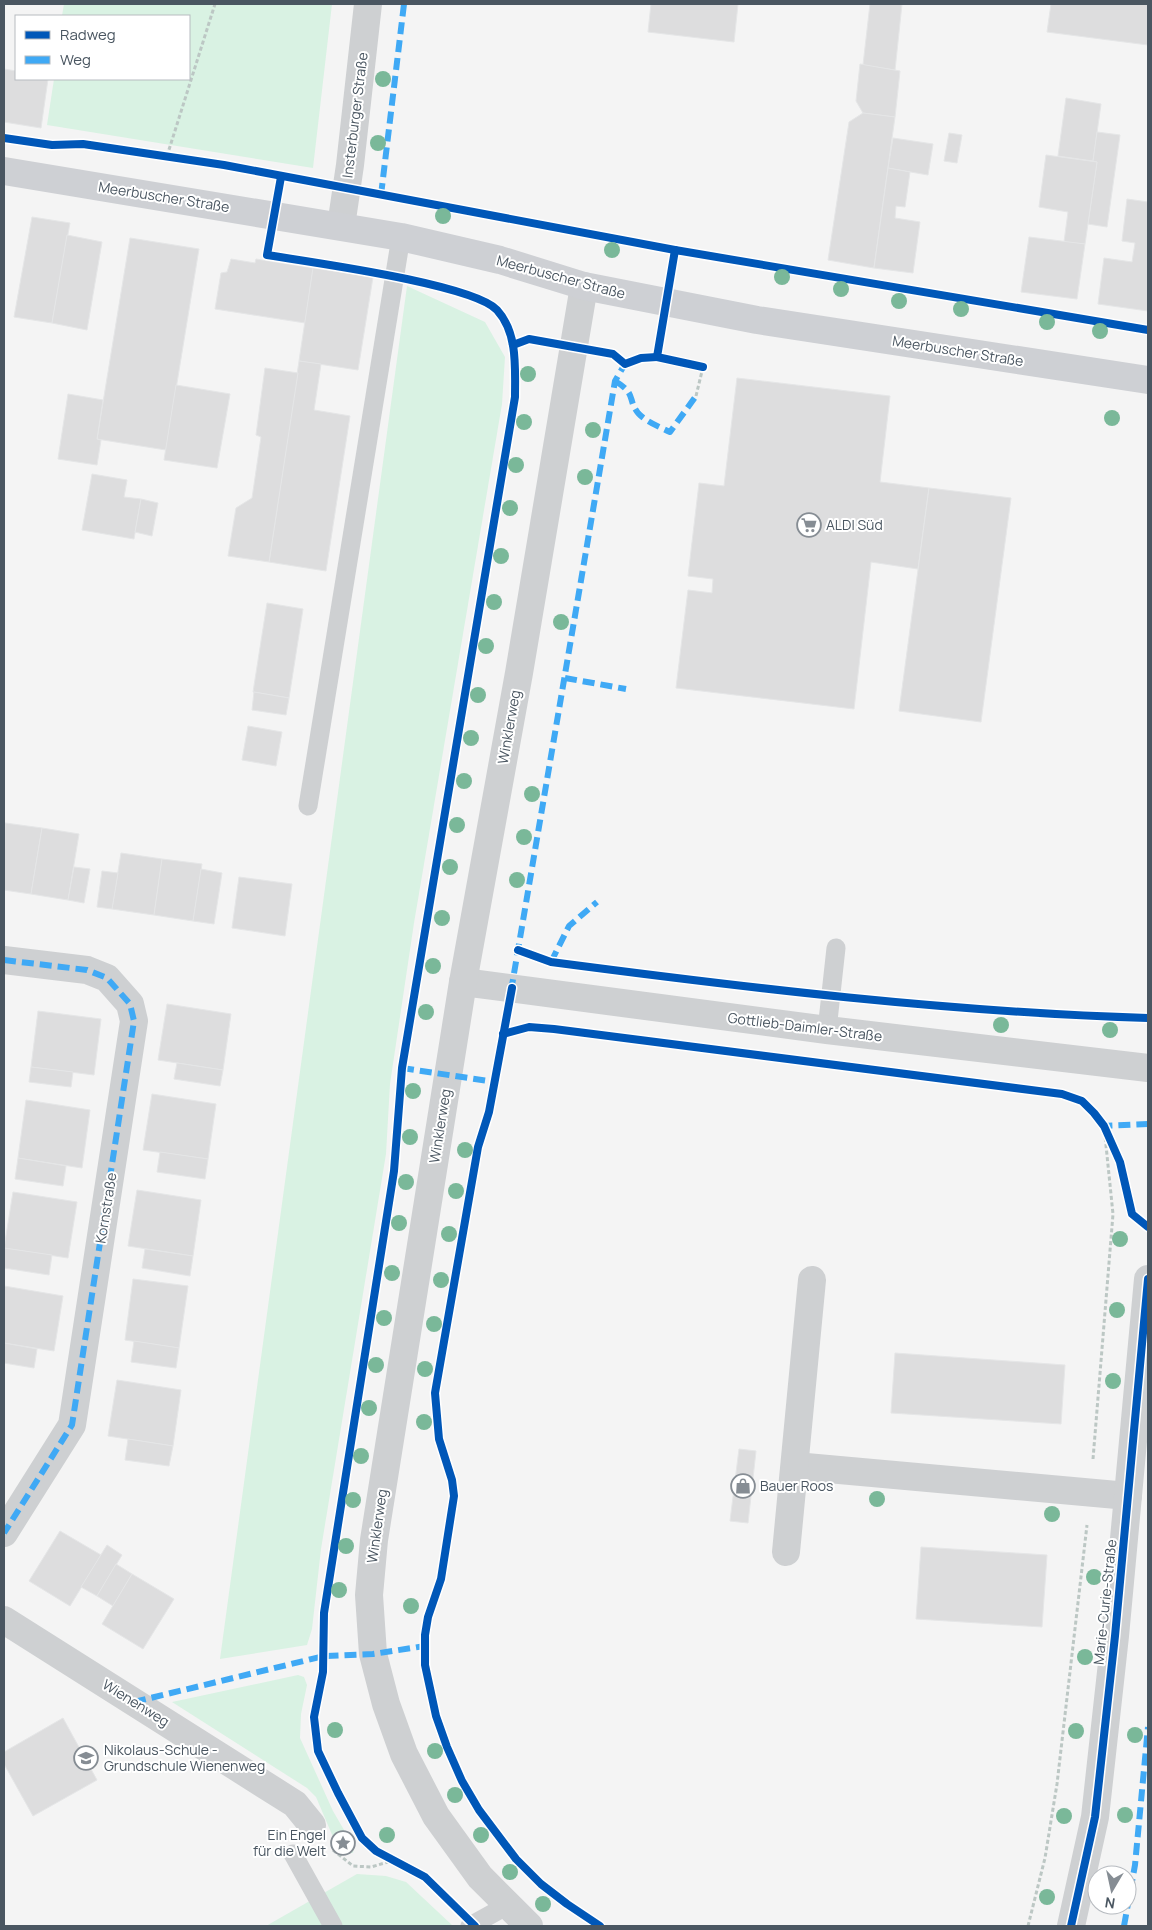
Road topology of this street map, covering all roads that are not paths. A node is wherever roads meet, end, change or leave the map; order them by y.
1 (368, 4) edge
2 (4, 171) edge
3 (340, 226) junction
4 (401, 237) junction
5 (584, 286) junction
6 (1148, 380) edge
7 (308, 806) dead end
8 (836, 948) dead end
9 (4, 960) edge
10 (463, 982) junction
11 (827, 1030) junction
12 (1148, 1068) edge
13 (1148, 1279) edge
14 (812, 1280) dead end
15 (795, 1466) junction
16 (1128, 1496) junction
17 (4, 1532) edge
18 (786, 1552) dead end
19 (4, 1620) edge
20 (312, 1825) road end
21 (293, 1854) dead end
22 (508, 1905) junction
23 (333, 1926) edge
24 (470, 1926) edge
25 (529, 1926) edge
26 (1071, 1926) edge

1 - 3 street, Insterburger Straße
2 - 3 main road, Meerbuscher Straße
3 - 4 main road, Meerbuscher Straße
4 - 5 main road, Meerbuscher Straße
4 - 7 lane
5 - 6 main road, Meerbuscher Straße
5 - 10 street, Winklerweg
8 - 11 lane
9 - 17 street, Kornstraße
10 - 11 street, Gottlieb-Daimler-Straße
10 - 22 street, Winklerweg
11 - 12 street, Gottlieb-Daimler-Straße
13 - 16 street, Marie-Curie-Straße
14 - 15 street
15 - 16 street
15 - 18 street
16 - 26 street, Marie-Curie-Straße
19 - 20 street, Wienenweg
21 - 23 lane
22 - 24 lane
22 - 25 street, Winklerweg

